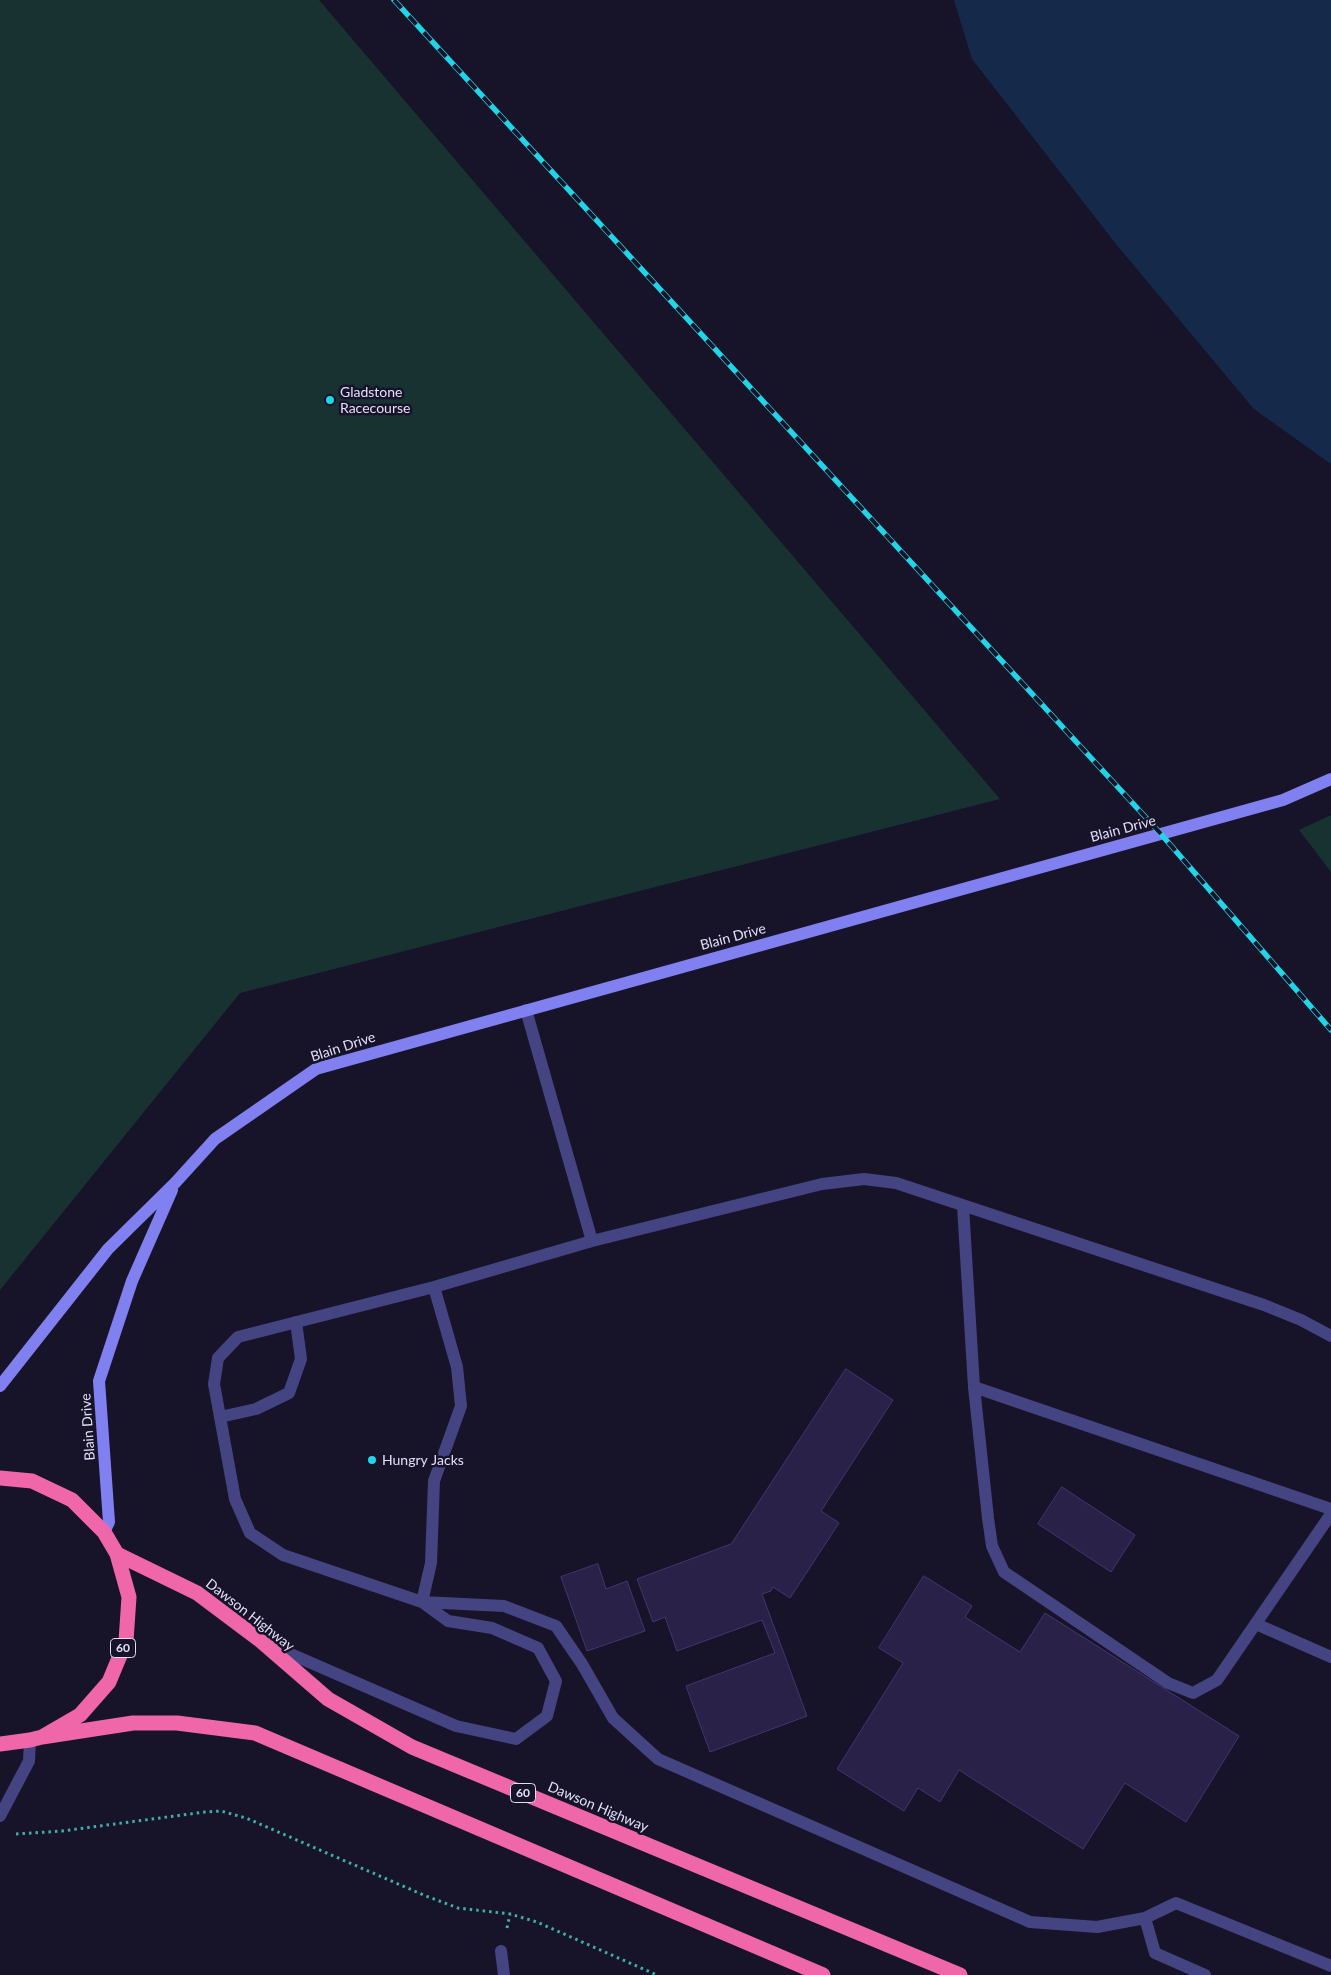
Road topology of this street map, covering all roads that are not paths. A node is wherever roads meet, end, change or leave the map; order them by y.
1 (1331, 778) edge
2 (526, 1010) junction
3 (175, 1183) junction
4 (963, 1206) junction
5 (592, 1241) junction
6 (434, 1287) junction
7 (296, 1322) junction
8 (1331, 1336) edge
9 (0, 1386) edge
10 (974, 1387) junction
11 (220, 1417) junction
12 (0, 1478) edge
13 (1331, 1509) edge
14 (1331, 1514) edge
15 (104, 1532) junction
16 (117, 1554) junction
17 (422, 1602) junction
18 (1256, 1624) junction
19 (261, 1641) junction
20 (1331, 1657) edge
21 (36, 1738) junction
22 (0, 1744) edge
23 (0, 1816) edge
24 (1145, 1918) junction
25 (501, 1951) dead end
26 (1331, 1966) edge
27 (504, 1975) edge
28 (823, 1975) edge
29 (960, 1975) edge
30 (1205, 1975) edge

1 - 2 main road, Blain Drive
2 - 3 main road, Blain Drive
2 - 5 street
3 - 9 main road, Blain Drive
3 - 15 main road, Blain Drive
4 - 5 street
4 - 8 street
4 - 10 street
5 - 6 street
6 - 7 street
6 - 17 street
7 - 11 street
7 - 11 street
10 - 13 street
10 - 18 street
11 - 17 street
12 - 15 highway, 60
14 - 18 street
15 - 16 highway, 60
16 - 19 highway, Dawson Highway / 60
16 - 21 highway, 60
17 - 19 street
17 - 24 street
18 - 20 street
19 - 29 highway, Dawson Highway / 60
21 - 22 highway, 60
21 - 23 street
21 - 28 highway, 60
24 - 26 street
24 - 30 street
25 - 27 street

